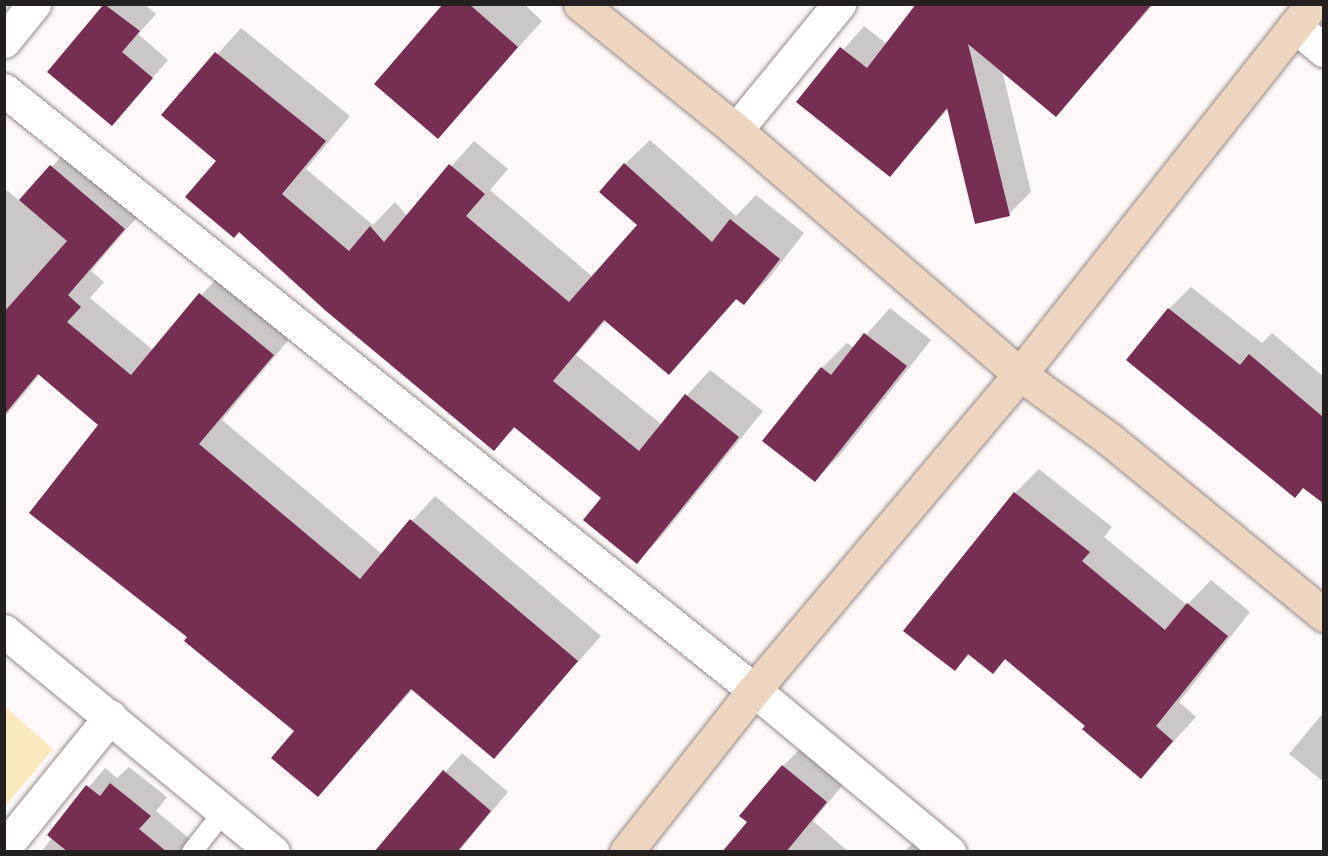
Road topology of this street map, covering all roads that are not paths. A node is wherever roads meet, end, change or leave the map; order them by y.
1 (34, 4) edge
2 (580, 4) edge
3 (839, 4) edge
4 (1304, 15) edge
5 (4, 41) edge
6 (1323, 50) edge
7 (4, 90) edge
8 (736, 130) junction
9 (1020, 374) junction
10 (1323, 615) edge
11 (4, 631) edge
12 (754, 690) junction
13 (110, 717) junction
14 (224, 811) junction
15 (4, 848) edge
16 (192, 852) edge
17 (273, 852) edge
18 (626, 852) edge
19 (949, 852) edge

1 - 5 street
2 - 8 street
3 - 8 street
4 - 6 street
4 - 9 street
7 - 12 street
8 - 9 street
9 - 10 street
9 - 12 street
11 - 13 street
12 - 18 street
12 - 19 street
13 - 14 street
13 - 15 street
14 - 16 lane
14 - 17 street

